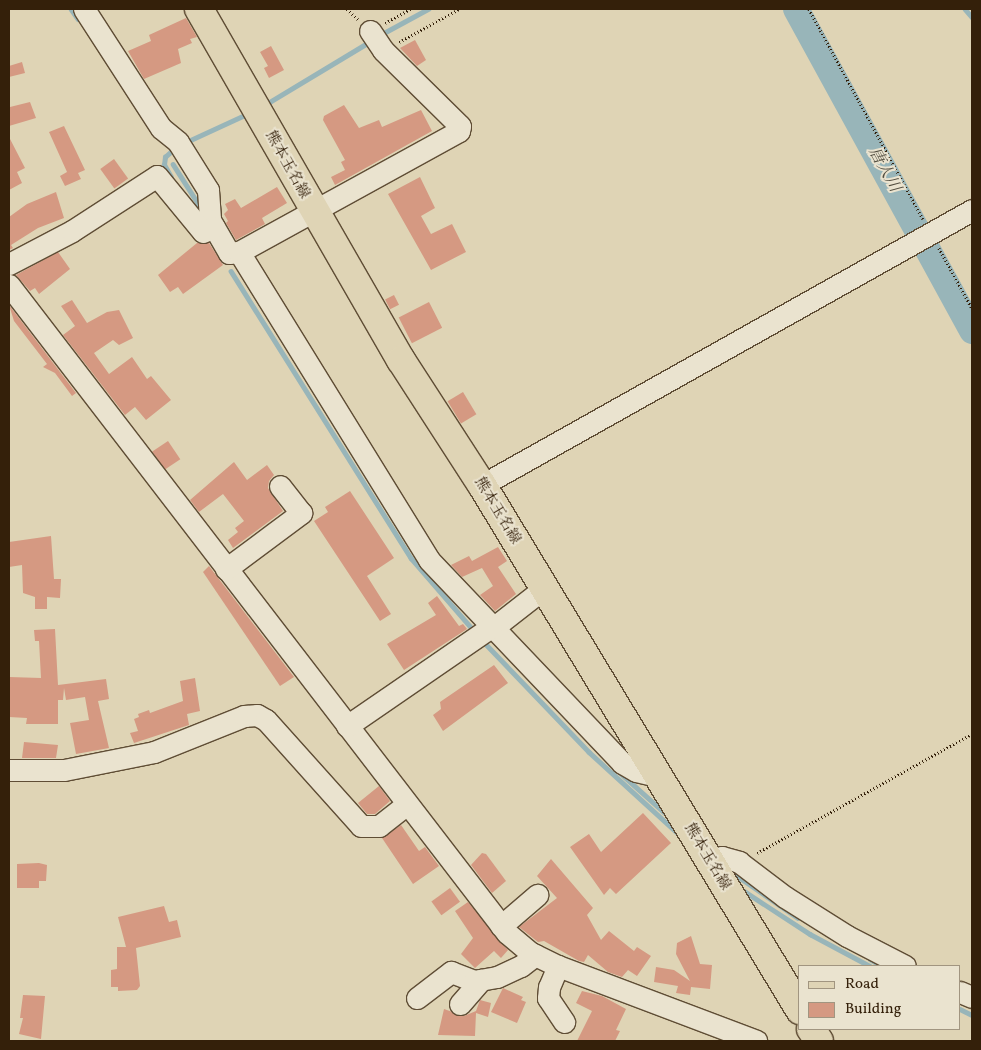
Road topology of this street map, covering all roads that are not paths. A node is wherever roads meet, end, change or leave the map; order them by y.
1 (84, 9) edge
2 (199, 9) edge
3 (376, 40) road end
4 (972, 210) edge
5 (313, 211) junction
6 (214, 227) junction
7 (239, 252) junction
8 (9, 264) edge
9 (9, 285) edge
10 (482, 485) junction
11 (280, 486) dead end
12 (226, 569) junction
13 (543, 589) junction
14 (488, 631) junction
15 (347, 726) junction
16 (9, 770) edge
17 (658, 776) junction
18 (406, 805) junction
19 (710, 862) junction
20 (537, 895) dead end
21 (501, 926) junction
22 (535, 955) junction
23 (903, 965) edge
24 (558, 966) junction
25 (481, 980) junction
26 (417, 998) dead end
27 (460, 1004) dead end
28 (798, 1007) edge
29 (564, 1022) dead end
30 (812, 1030) edge
31 (756, 1041) edge
32 (819, 1041) edge

1 - 6 street
2 - 5 main road, 熊本玉名線
3 - 5 street
4 - 10 street
5 - 7 street
5 - 10 main road, 熊本玉名線
6 - 7 street
6 - 8 street
7 - 14 street
9 - 12 street
10 - 13 main road, 熊本玉名線
11 - 12 street
12 - 15 street
13 - 14 street
13 - 17 main road, 熊本玉名線
14 - 15 street
14 - 17 street
15 - 18 street
16 - 18 street
17 - 19 main road, 熊本玉名線
18 - 21 street
19 - 23 street
19 - 28 main road, 熊本玉名線
20 - 21 street
21 - 22 street
22 - 24 street
22 - 25 street
24 - 29 street
24 - 31 street
25 - 26 street
25 - 27 street
30 - 32 main road

